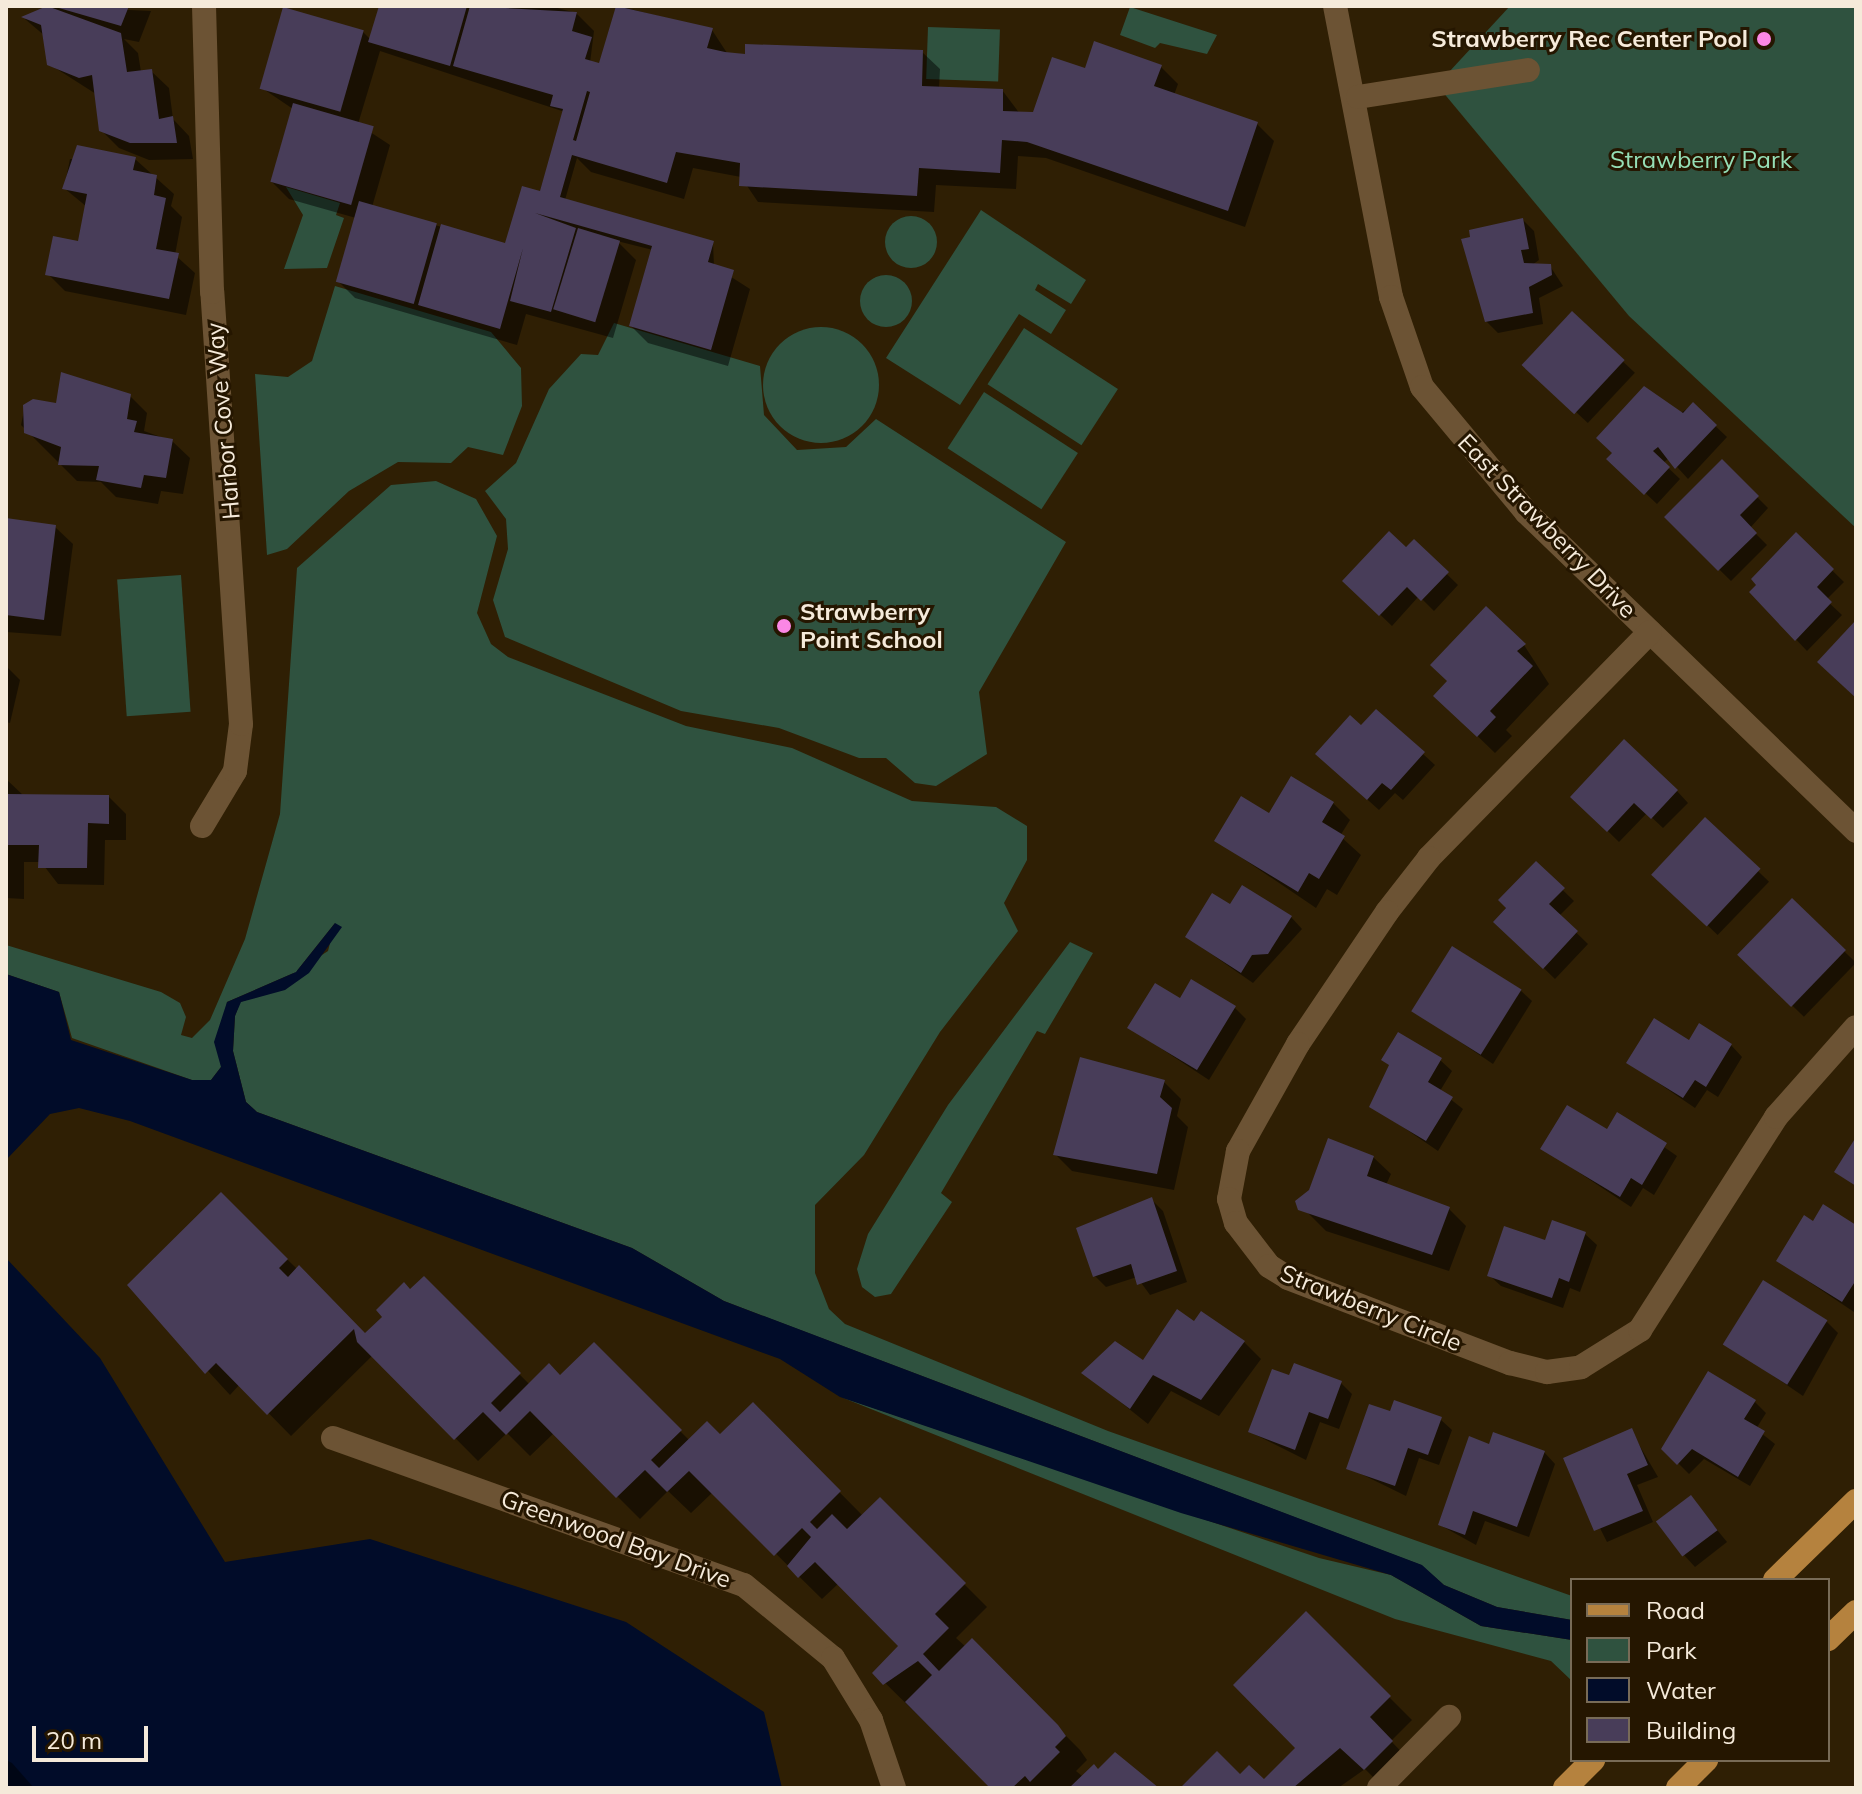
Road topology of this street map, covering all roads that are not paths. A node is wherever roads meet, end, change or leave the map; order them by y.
1 (204, 6) edge
2 (1335, 6) edge
3 (1528, 70) dead end
4 (1358, 97) junction
5 (1650, 632) junction
6 (202, 826) dead end
7 (1856, 831) edge
8 (1856, 1027) edge
9 (333, 1438) dead end
10 (1856, 1501) edge
11 (1777, 1578) edge
12 (1856, 1612) edge
13 (1830, 1637) edge
14 (1449, 1717) dead end
15 (1591, 1762) edge
16 (1704, 1762) edge
17 (894, 1788) edge
18 (1379, 1788) edge
19 (1565, 1788) edge
20 (1678, 1788) edge

1 - 6 street, Harbor Cove Way
2 - 4 street, East Strawberry Drive
3 - 4 street
4 - 5 street, East Strawberry Drive
5 - 7 street, East Strawberry Drive
5 - 8 street, Strawberry Circle
9 - 17 street, Greenwood Bay Drive
10 - 11 main road
12 - 13 main road
14 - 18 street
15 - 19 main road
16 - 20 main road

